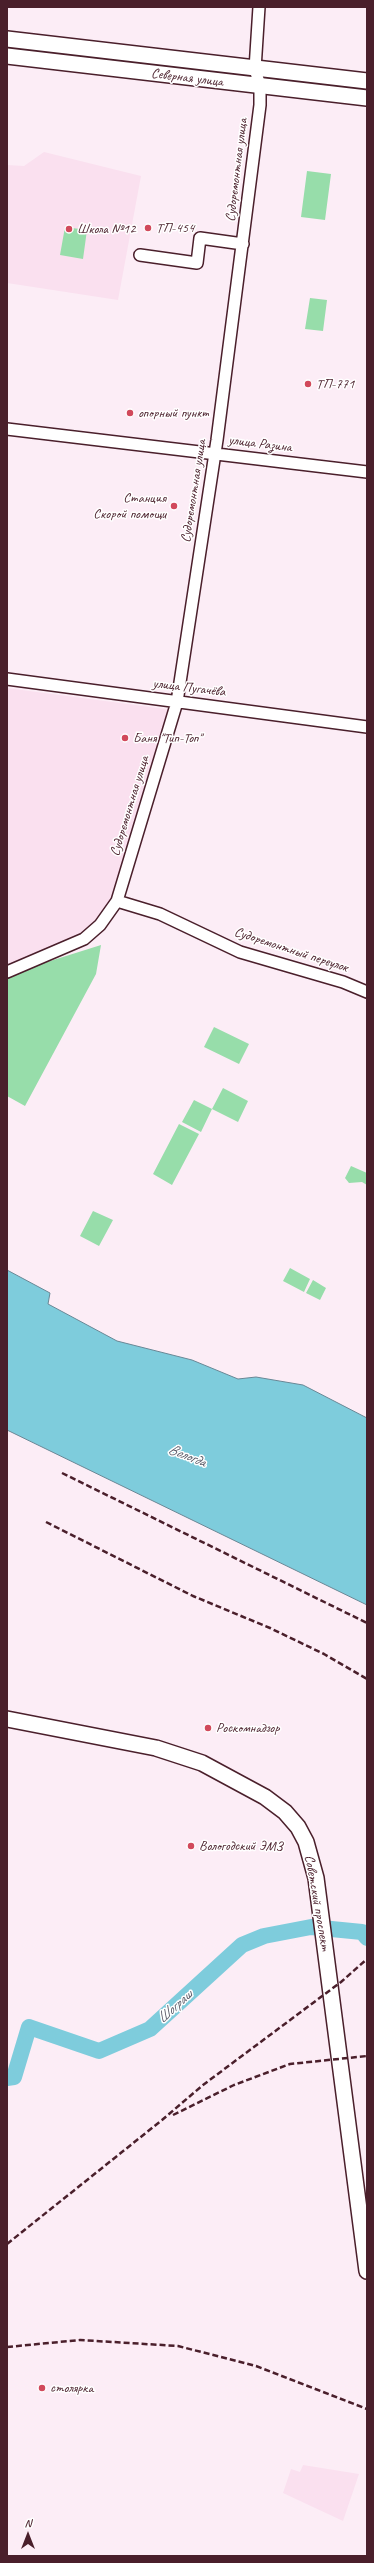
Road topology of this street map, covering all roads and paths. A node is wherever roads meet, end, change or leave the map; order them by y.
1 (260, 7) edge
2 (7, 39) edge
3 (7, 56) edge
4 (255, 69) junction
5 (367, 81) edge
6 (260, 86) junction
7 (367, 98) edge
8 (243, 244) junction
9 (140, 255) dead end
10 (7, 429) edge
11 (215, 454) junction
12 (367, 472) edge
13 (7, 679) edge
14 (178, 702) junction
15 (367, 727) edge
16 (117, 901) junction
17 (7, 972) edge
18 (367, 992) edge
19 (7, 1719) edge
20 (367, 2270) edge

1 - 4 street, Судоремонтная улица
2 - 4 street, Северная улица
3 - 6 street, Северная улица
4 - 5 street, Северная улица
4 - 6 street, Судоремонтная улица
6 - 7 street, Северная улица
6 - 8 street, Судоремонтная улица
8 - 9 street
8 - 11 street, Судоремонтная улица
10 - 11 street, улица Разина
11 - 12 street, улица Разина
11 - 14 street, Судоремонтная улица
13 - 14 street, улица Пугачёва
14 - 15 street, улица Пугачёва
14 - 16 street, Судоремонтная улица
16 - 17 street, Судоремонтная улица
16 - 18 street, Судоремонтный переулок
19 - 20 street, Советский проспект

